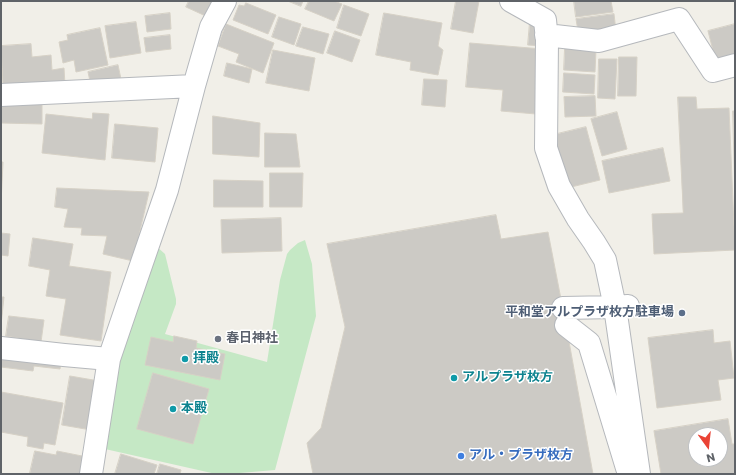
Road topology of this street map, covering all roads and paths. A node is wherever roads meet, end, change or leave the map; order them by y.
1 (225, 1) edge
2 (511, 1) edge
3 (546, 36) junction
4 (735, 65) edge
5 (194, 86) junction
6 (1, 96) edge
7 (621, 307) junction
8 (1, 348) edge
9 (110, 359) junction
10 (91, 474) edge
11 (631, 474) edge
12 (639, 474) edge

1 - 5 street
2 - 3 street
3 - 4 street
3 - 7 street
5 - 6 street
5 - 9 street
7 - 11 street
7 - 12 street
8 - 9 street
9 - 10 street

